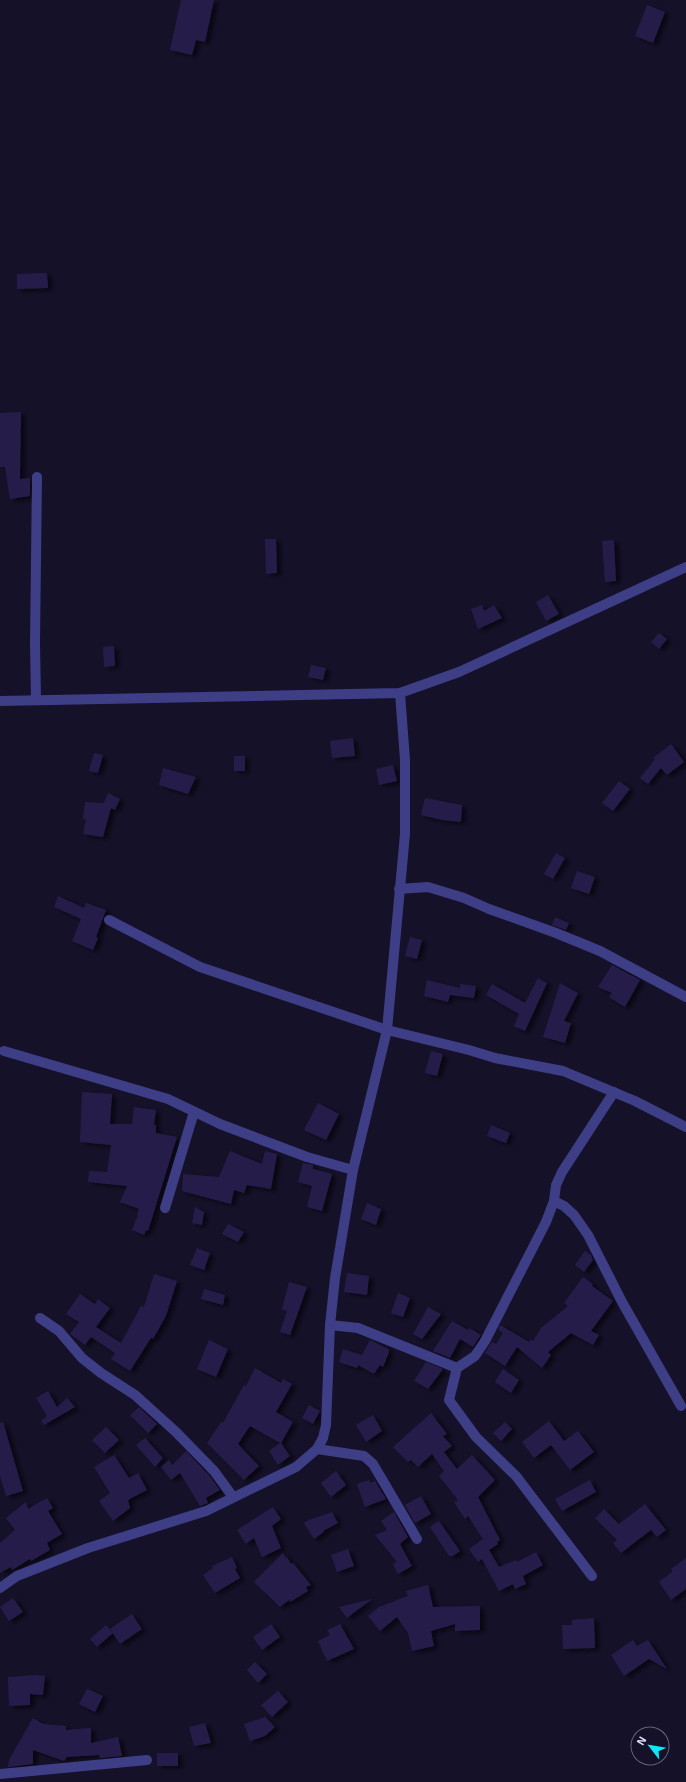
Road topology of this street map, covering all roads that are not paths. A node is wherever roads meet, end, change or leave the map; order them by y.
1 (37, 477) dead end
2 (686, 567) edge
3 (400, 693) junction
4 (0, 700) edge
5 (36, 700) junction
6 (399, 889) junction
7 (110, 920) dead end
8 (686, 997) edge
9 (387, 1030) junction
10 (4, 1051) dead end
11 (614, 1092) junction
12 (194, 1112) junction
13 (686, 1127) edge
14 (352, 1170) junction
15 (554, 1201) junction
16 (165, 1208) dead end
17 (40, 1318) dead end
18 (330, 1325) junction
19 (457, 1368) junction
20 (681, 1406) dead end
21 (318, 1449) junction
22 (233, 1497) junction
23 (417, 1539) dead end
24 (592, 1576) dead end
25 (0, 1588) edge
26 (147, 1760) dead end
27 (0, 1774) edge

1 - 5 street
2 - 3 street
3 - 5 street
3 - 6 street
4 - 5 street
6 - 8 street
6 - 9 street
7 - 9 street
9 - 11 street
9 - 14 street
10 - 12 street
11 - 13 street
11 - 15 street
12 - 14 street
12 - 16 street
14 - 18 street
15 - 19 street
15 - 20 street
17 - 22 street
18 - 19 street
18 - 21 street
19 - 24 street
21 - 22 street
21 - 23 street
22 - 25 street
26 - 27 street

